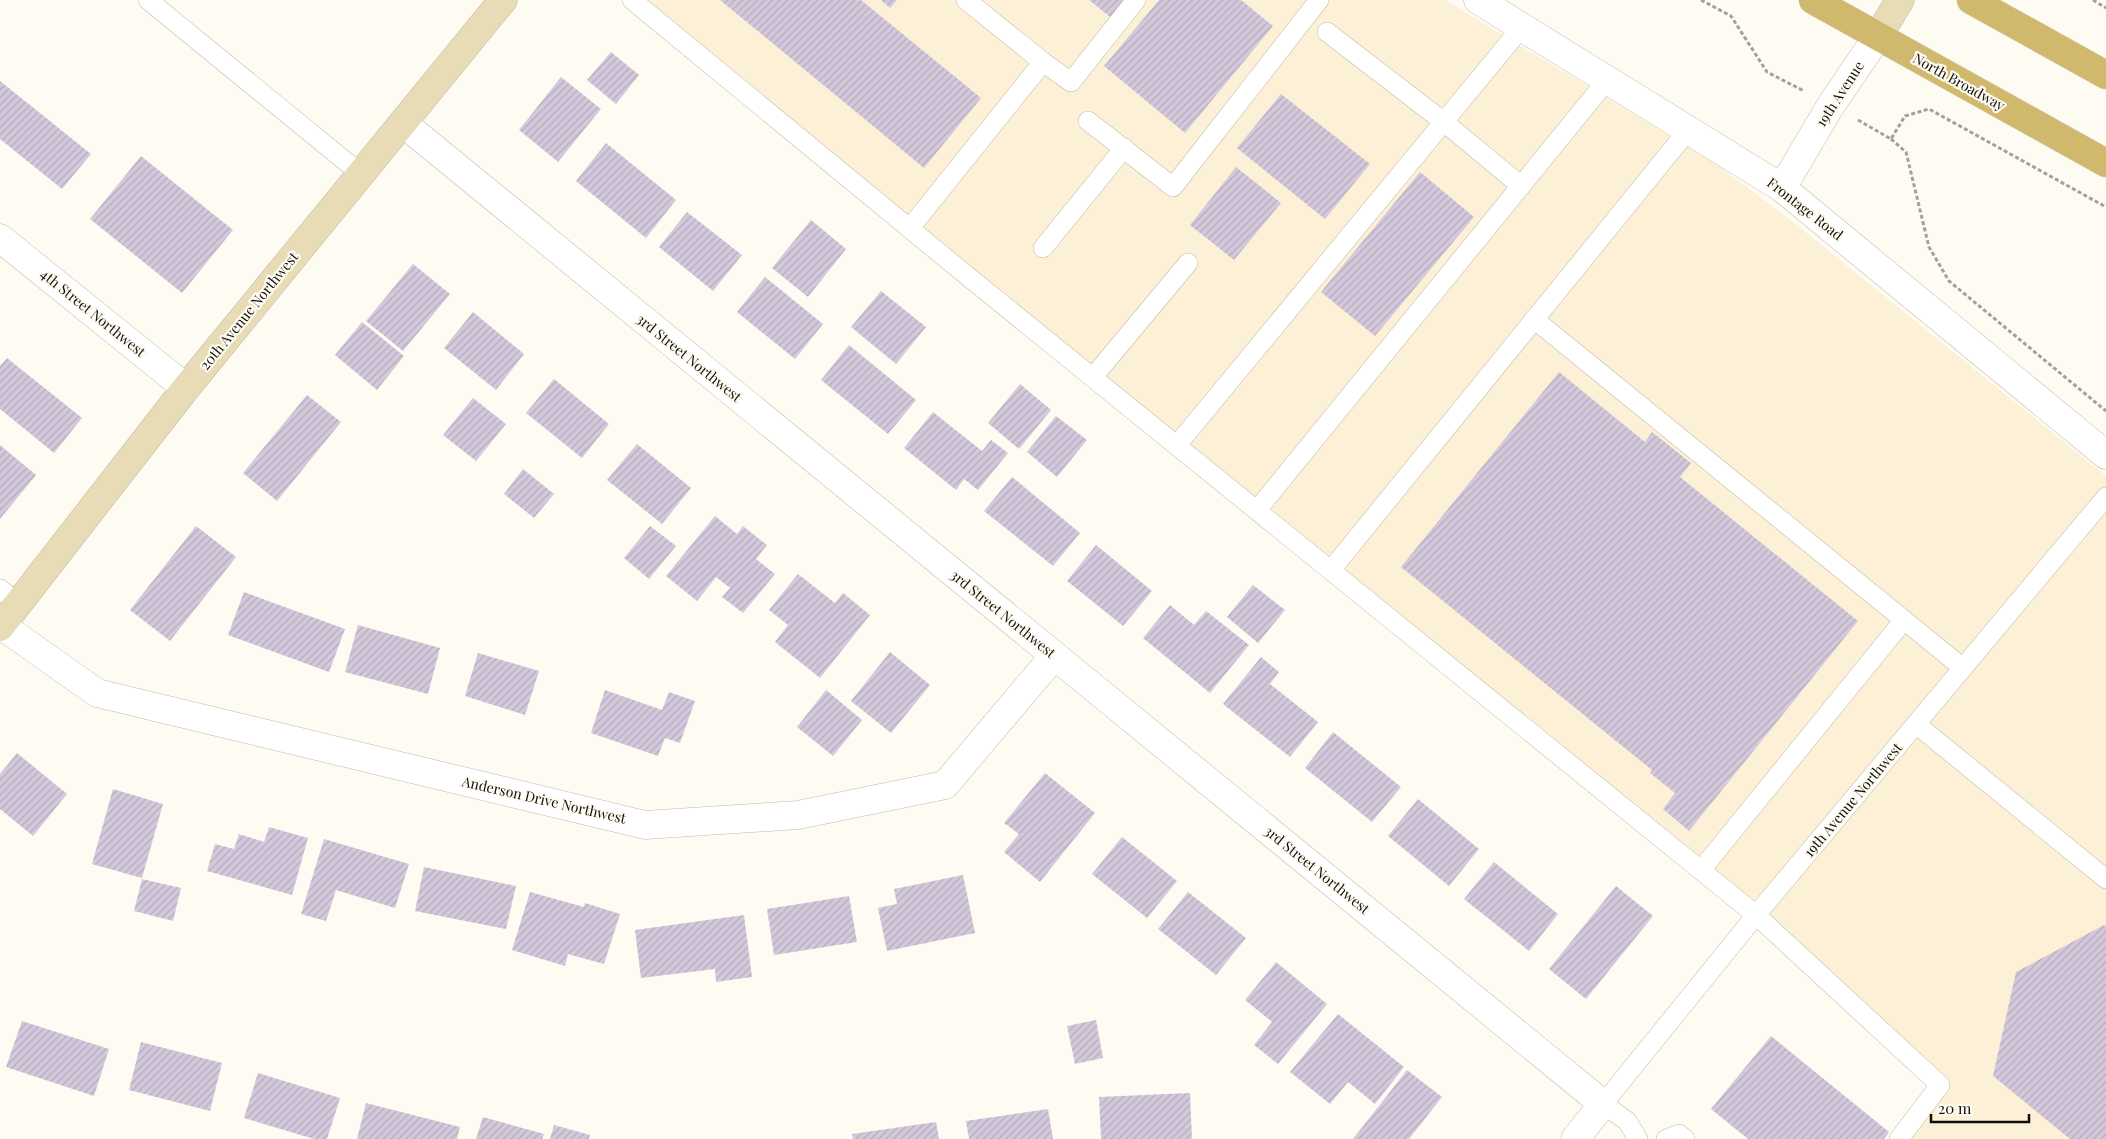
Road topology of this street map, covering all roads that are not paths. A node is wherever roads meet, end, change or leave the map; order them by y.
1 (148, 0) edge
2 (503, 0) edge
3 (632, 0) edge
4 (966, 0) edge
5 (1136, 0) edge
6 (1319, 0) edge
7 (1478, 0) edge
8 (1813, 0) edge
9 (1900, 0) edge
10 (1971, 0) edge
11 (1522, 27) junction
12 (1327, 32) dead end
13 (1878, 36) junction
14 (1043, 62) junction
15 (2106, 75) edge
16 (1608, 79) junction
17 (1088, 121) dead end
18 (1444, 122) junction
19 (403, 124) junction
20 (1689, 129) junction
21 (1124, 148) junction
22 (2106, 163) edge
23 (361, 174) junction
24 (1521, 186) junction
25 (1782, 188) junction
26 (910, 228) junction
27 (0, 238) edge
28 (1042, 248) dead end
29 (1188, 262) dead end
30 (1534, 319) junction
31 (1093, 377) junction
32 (186, 388) junction
33 (1177, 445) junction
34 (2106, 455) edge
35 (2106, 497) edge
36 (1257, 510) junction
37 (1331, 570) junction
38 (9, 596) edge
39 (1904, 620) junction
40 (1, 626) edge
41 (1054, 656) junction
42 (1963, 668) junction
43 (1916, 724) junction
44 (1701, 870) junction
45 (2106, 879) edge
46 (1756, 915) junction
47 (1603, 1104) junction
48 (1575, 1139) edge
49 (1638, 1139) edge
50 (1666, 1139) edge
51 (1685, 1139) edge
52 (1899, 1139) edge

1 - 23 lane
2 - 19 street, 20th Avenue Northwest
3 - 26 lane
4 - 14 lane
5 - 14 lane
6 - 21 lane
7 - 11 street, Frontage Road
8 - 13 main road, North Broadway
9 - 13 street, 19th Avenue
10 - 15 main road
11 - 16 street, Frontage Road
11 - 18 lane
12 - 18 lane
13 - 22 main road, North Broadway
13 - 25 street, 19th Avenue
14 - 26 lane
16 - 20 street, Frontage Road
16 - 24 lane
17 - 21 lane
18 - 24 lane
18 - 33 lane
19 - 23 street, 20th Avenue Northwest
19 - 41 street, 3rd Street Northwest
20 - 25 street, Frontage Road
20 - 30 lane
21 - 28 lane
23 - 32 street, 20th Avenue Northwest
24 - 36 lane
25 - 34 street, Frontage Road
26 - 31 lane
27 - 32 street, 4th Street Northwest
29 - 31 lane
30 - 37 lane
30 - 39 lane
31 - 33 lane
32 - 38 street, 20th Avenue Northwest
33 - 36 lane
35 - 42 lane, 19th Avenue Northwest
36 - 37 lane
37 - 44 lane
38 - 40 street, 20th Avenue Northwest
39 - 42 lane
39 - 44 lane
40 - 41 street, Anderson Drive Northwest
41 - 47 street, 3rd Street Northwest
42 - 43 lane, 19th Avenue Northwest
43 - 45 lane
43 - 46 lane, 19th Avenue Northwest
44 - 46 lane
46 - 47 lane, 19th Avenue Northwest
46 - 52 lane
47 - 48 street
47 - 49 lane
50 - 51 lane

